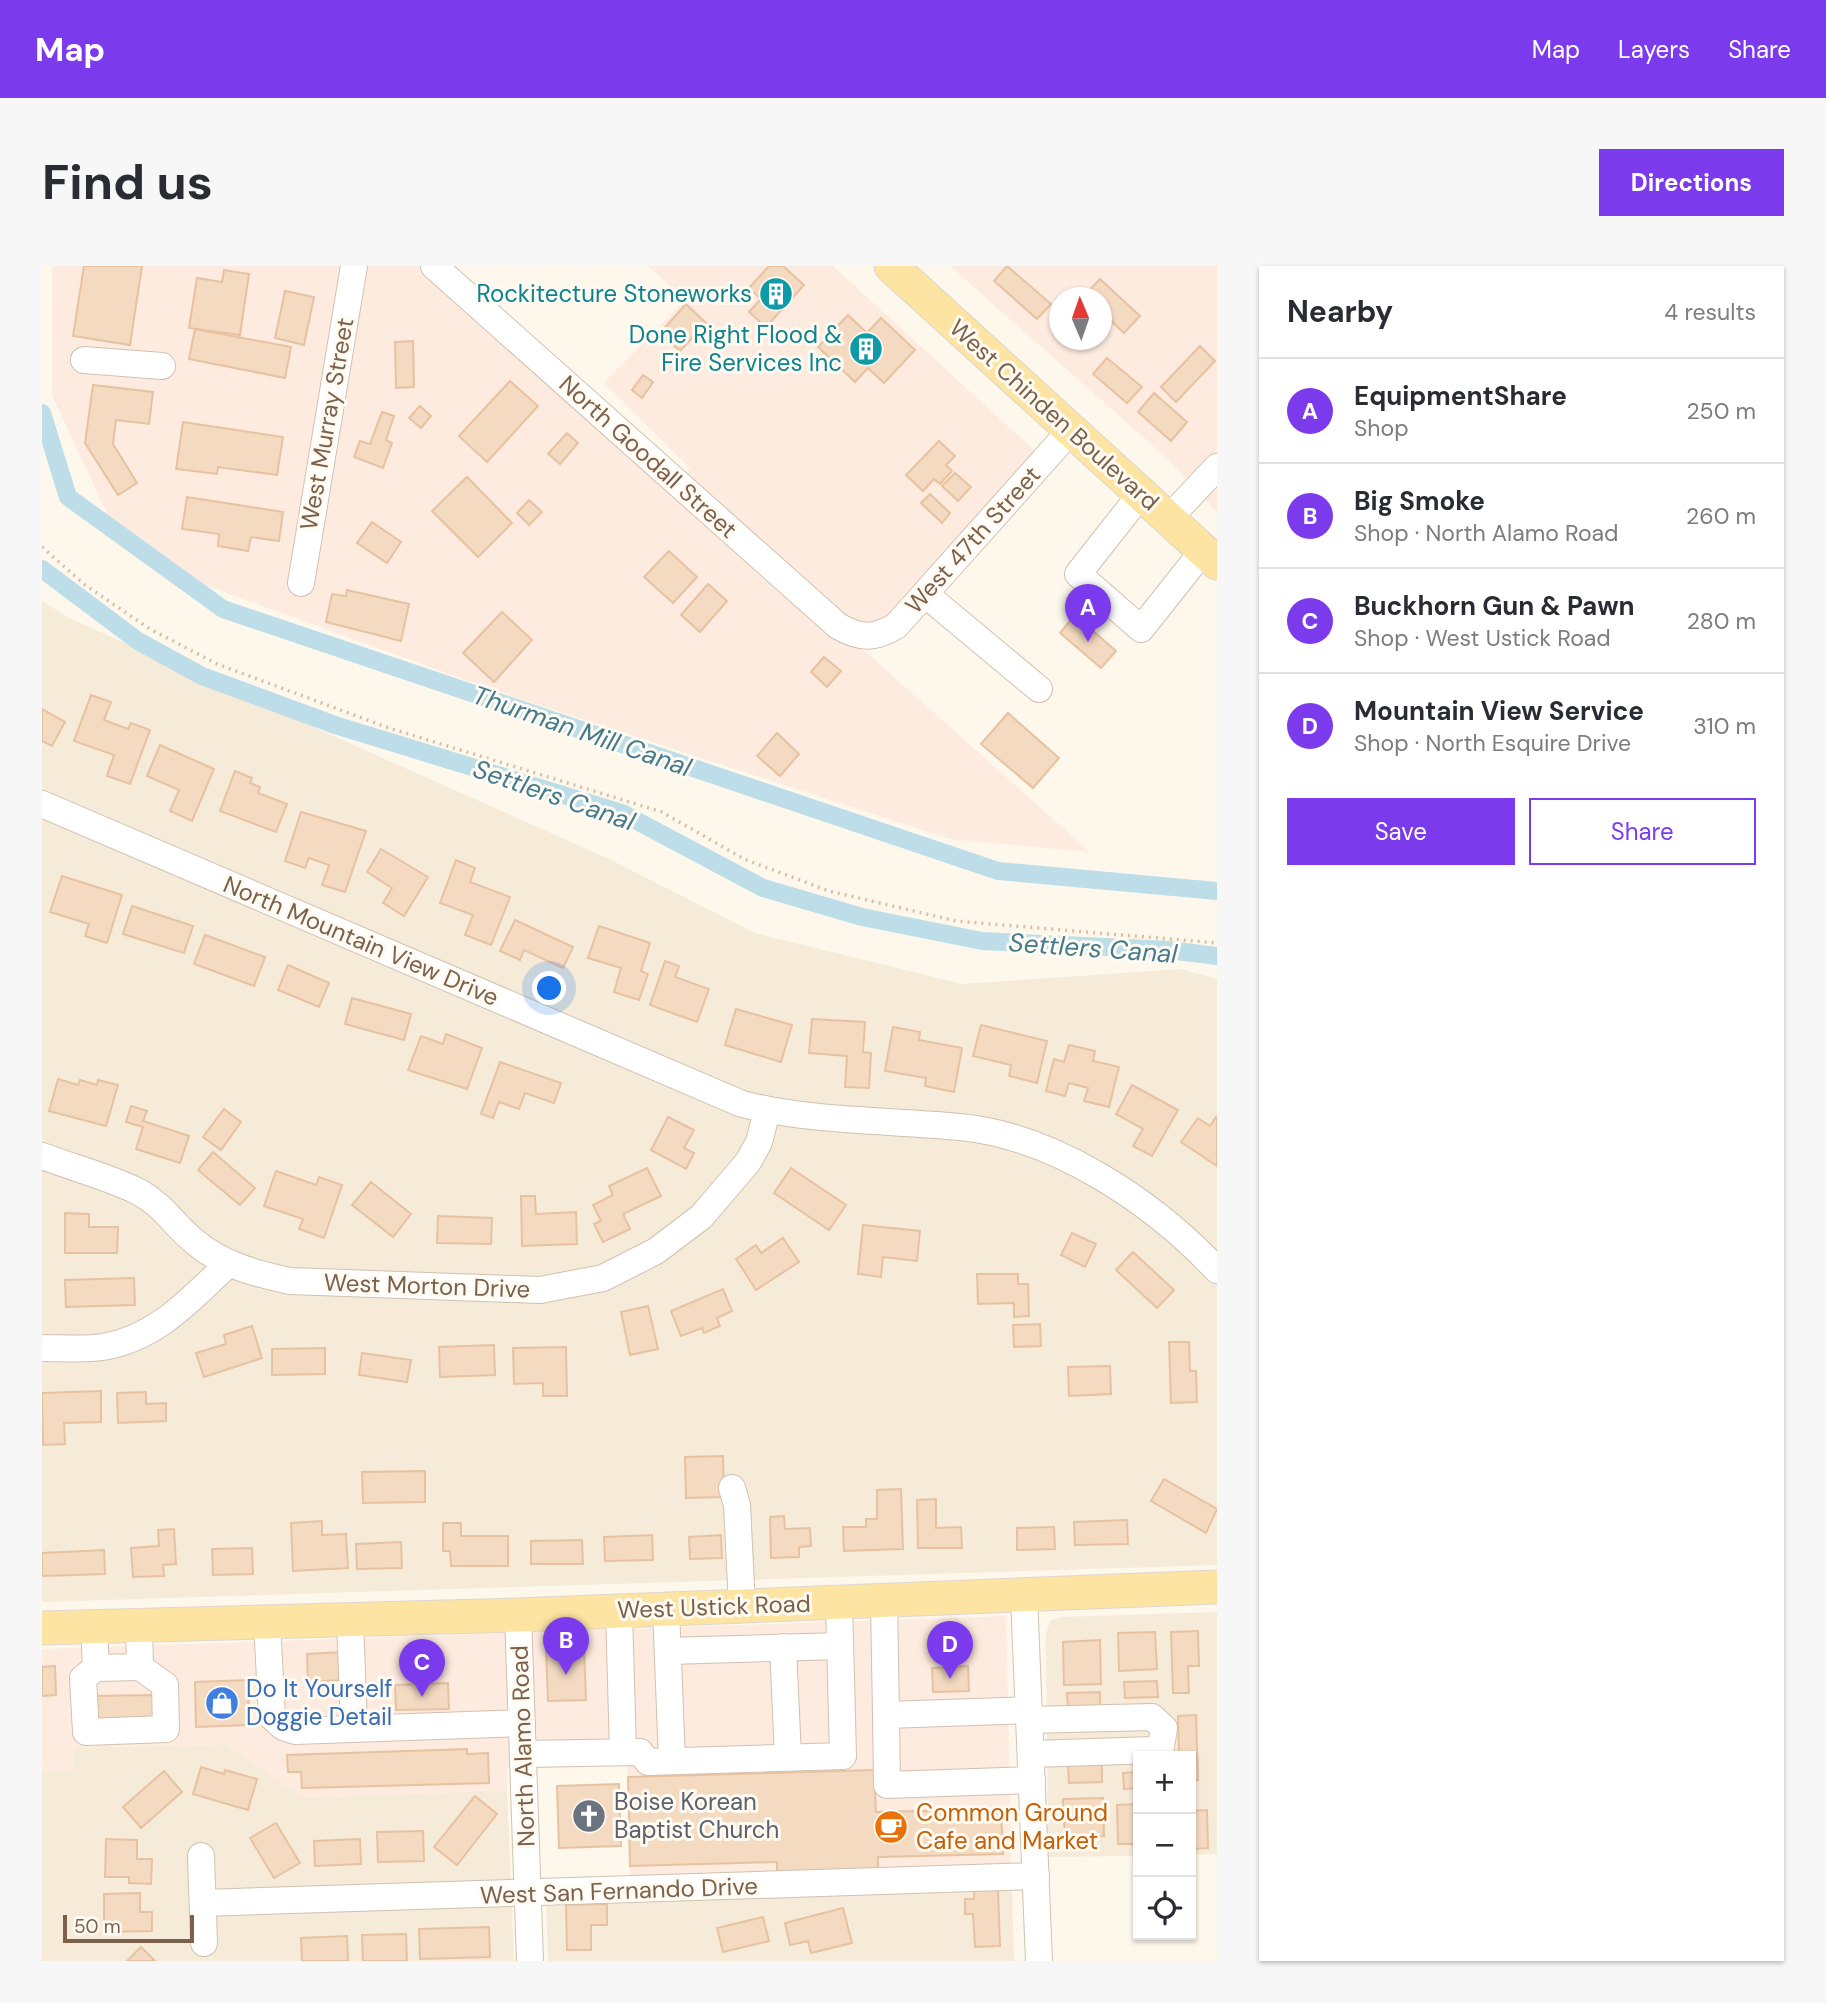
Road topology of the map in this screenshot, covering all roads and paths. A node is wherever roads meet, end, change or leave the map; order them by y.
1 (354, 266) edge
2 (434, 266) edge
3 (891, 266) edge
4 (84, 360) dead end
5 (162, 366) dead end
6 (1071, 430) junction
7 (1217, 467) edge
8 (1141, 494) junction
9 (1168, 519) junction
10 (42, 547) edge
11 (1212, 556) edge
12 (301, 583) dead end
13 (925, 594) junction
14 (867, 638) joint
15 (1039, 690) dead end
16 (42, 804) edge
17 (1217, 943) edge
18 (767, 1111) junction
19 (42, 1156) edge
20 (229, 1264) junction
21 (1217, 1270) edge
22 (42, 1348) edge
23 (732, 1488) dead end
24 (1217, 1587) edge
25 (1024, 1596) junction
26 (884, 1601) junction
27 (839, 1603) junction
28 (742, 1606) junction
29 (666, 1609) junction
30 (619, 1611) junction
31 (518, 1615) junction
32 (350, 1619) junction
33 (267, 1622) junction
34 (139, 1625) junction
35 (94, 1626) junction
36 (42, 1628) edge
37 (840, 1646) junction
38 (783, 1647) junction
39 (668, 1651) junction
40 (140, 1667) junction
41 (96, 1668) junction
42 (886, 1714) junction
43 (1029, 1715) junction
44 (522, 1723) junction
45 (354, 1728) junction
46 (623, 1752) junction
47 (524, 1754) junction
48 (887, 1755) junction
49 (843, 1756) junction
50 (788, 1757) junction
51 (672, 1761) junction
52 (1031, 1767) junction
53 (201, 1856) dead end
54 (1036, 1876) junction
55 (529, 1894) junction
56 (203, 1903) junction
57 (204, 1943) dead end
58 (530, 1961) edge
59 (1039, 1961) edge

1 - 12 street, West Murray Street
2 - 14 street, North Goodall Street
3 - 6 main road, West Chinden Boulevard
4 - 5 street
6 - 8 main road, West Chinden Boulevard
6 - 13 street, West 47th Street
7 - 9 street
8 - 9 main road, West Chinden Boulevard
8 - 11 street
9 - 11 main road, West Chinden Boulevard
10 - 17 path
13 - 14 street, West 47th Street
13 - 15 street
16 - 18 street, North Mountain View Drive
18 - 20 street, West Morton Drive
18 - 21 street, North Mountain View Drive
19 - 20 street, West Morton Drive
20 - 22 street
23 - 28 street
24 - 25 main road, West Ustick Road
25 - 26 main road, West Ustick Road
25 - 43 street
26 - 27 main road, West Ustick Road
26 - 42 street
27 - 28 main road, West Ustick Road
27 - 37 street
28 - 29 main road, West Ustick Road
29 - 30 main road, West Ustick Road
29 - 39 street
30 - 31 main road, West Ustick Road
30 - 46 street
31 - 32 main road, West Ustick Road
31 - 44 street, North Alamo Road
32 - 33 main road, West Ustick Road
32 - 45 street
33 - 34 main road, West Ustick Road
33 - 45 street
34 - 35 main road, West Ustick Road
34 - 40 street
35 - 36 main road, West Ustick Road
35 - 41 street
37 - 38 street
37 - 49 street
38 - 39 street
38 - 50 street
39 - 51 street
40 - 41 street
40 - 41 street
42 - 43 street
42 - 48 street
43 - 52 street
43 - 52 street
44 - 45 street
44 - 47 street, North Alamo Road
46 - 47 street
46 - 51 street
47 - 55 street, North Alamo Road
48 - 49 street
48 - 52 street
49 - 50 street
50 - 51 street
52 - 54 street
53 - 56 street
54 - 55 street, West San Fernando Drive
54 - 59 street
55 - 56 street, West San Fernando Drive
55 - 58 street, North Alamo Road
56 - 57 street

